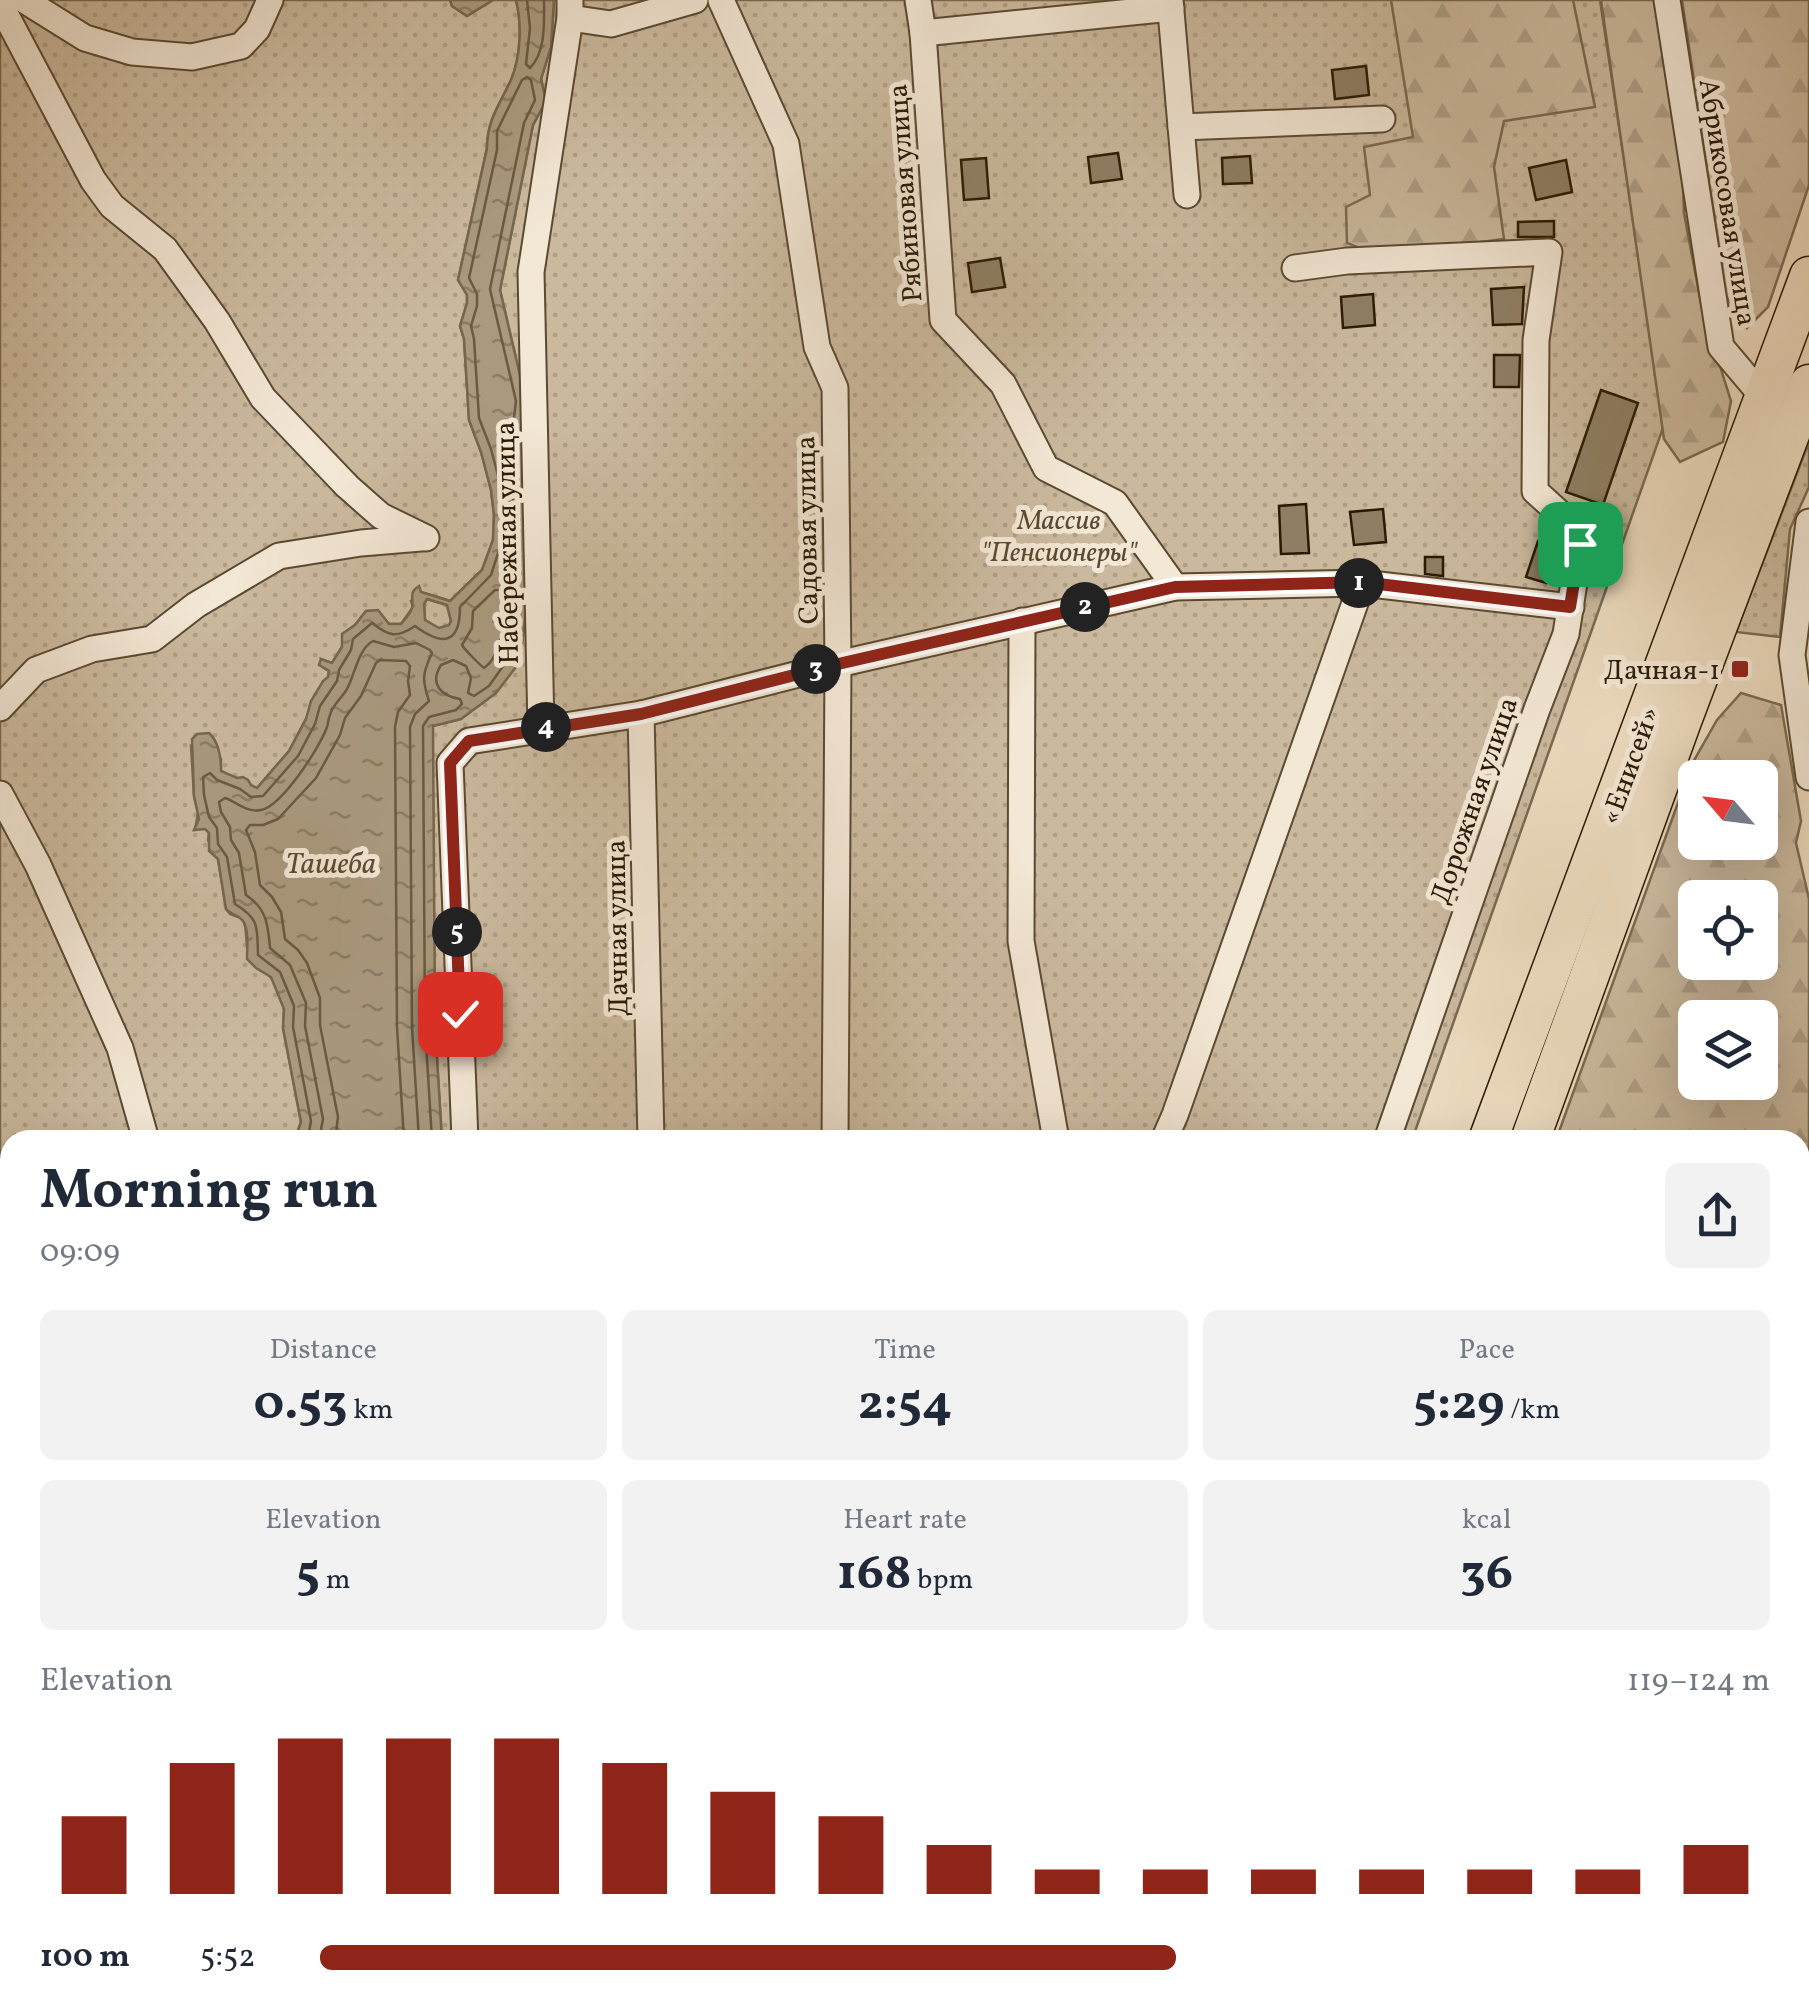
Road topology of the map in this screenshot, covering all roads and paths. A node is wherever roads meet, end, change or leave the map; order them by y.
1 (24, 0) edge
2 (270, 0) edge
3 (694, 0) edge
4 (720, 0) edge
5 (918, 0) edge
6 (1667, 0) edge
7 (0, 4) edge
8 (1171, 4) edge
9 (570, 9) edge
10 (922, 34) junction
11 (1382, 119) dead end
12 (1181, 127) junction
13 (1187, 194) dead end
14 (1295, 268) dead end
15 (1809, 276) edge
16 (1809, 384) edge
17 (1764, 398) junction
18 (1809, 522) edge
19 (1362, 582) junction
20 (1175, 587) junction
21 (1570, 607) junction
22 (1022, 621) junction
23 (838, 664) junction
24 (0, 708) edge
25 (641, 714) junction
26 (540, 728) junction
27 (1809, 777) edge
28 (0, 794) edge
29 (143, 1130) edge
30 (465, 1130) edge
31 (650, 1130) edge
32 (836, 1130) edge
33 (1054, 1130) edge
34 (1169, 1130) edge
35 (1390, 1130) edge
36 (1492, 1130) edge
37 (1534, 1130) edge

1 - 2 street
3 - 9 street
4 - 23 street, Садовая улица
5 - 10 street, Рябиновая улица
6 - 17 street, Абрикосовая улица
7 - 24 street
8 - 10 street
8 - 12 street
9 - 26 street, Набережная улица
10 - 20 street, Рябиновая улица
11 - 12 street
12 - 13 street
14 - 21 street, Дорожная улица
15 - 17 highway, «Енисей»
16 - 37 highway, «Енисей»
17 - 36 highway, «Енисей»
18 - 27 street
19 - 20 street
19 - 21 street
19 - 34 street
20 - 22 street
21 - 35 street, Дорожная улица
22 - 23 street
22 - 33 street
23 - 25 street
23 - 32 street, Садовая улица
25 - 26 street
25 - 31 street, Дачная улица
26 - 30 street
28 - 29 street

